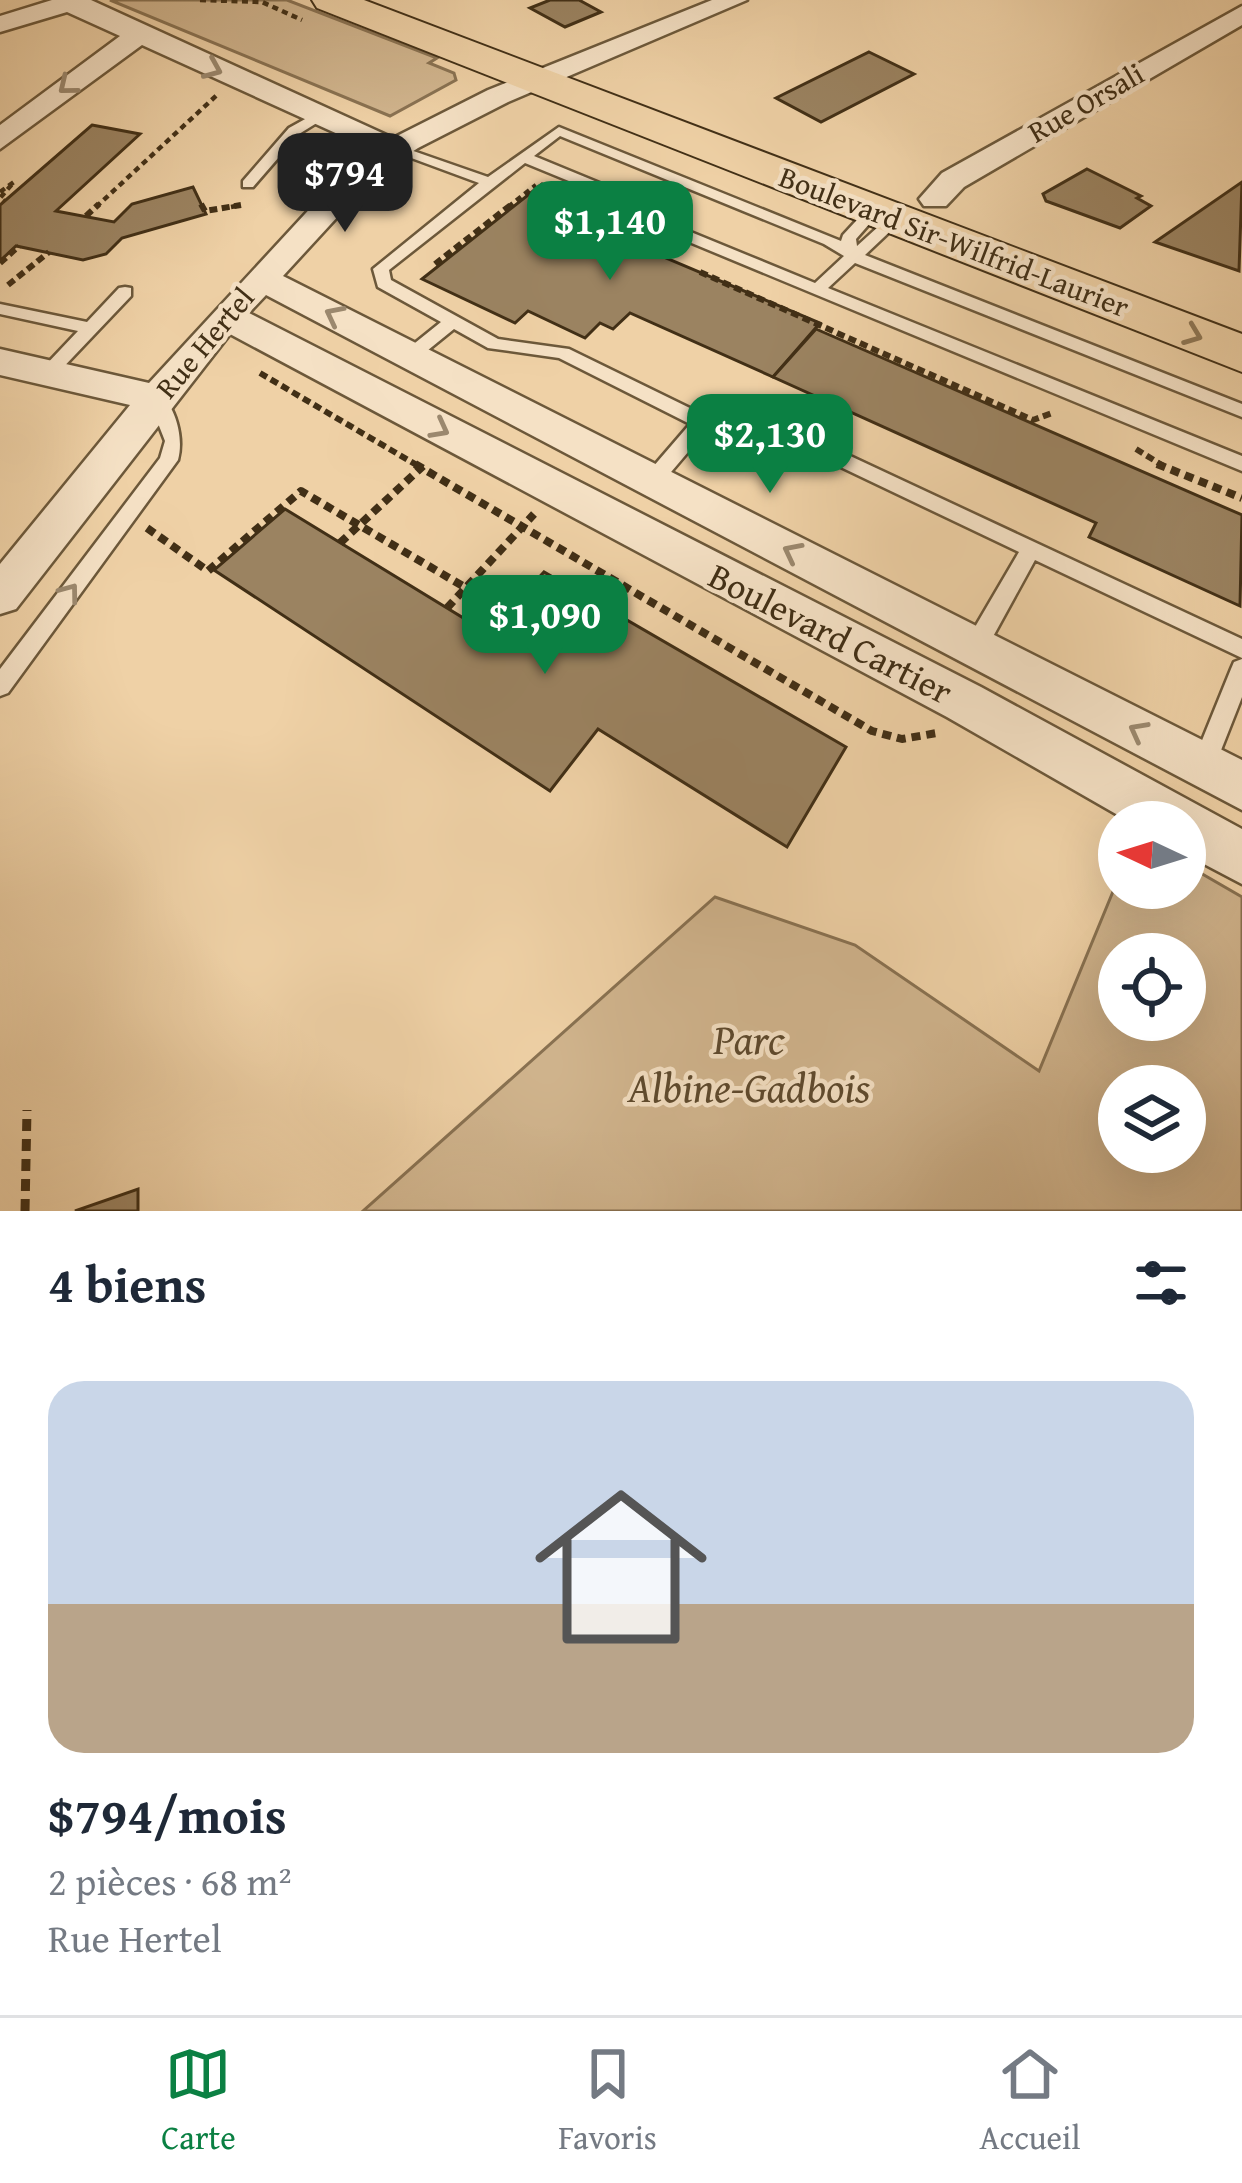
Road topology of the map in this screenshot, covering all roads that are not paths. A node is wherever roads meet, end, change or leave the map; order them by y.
1 (330, 0) edge
2 (404, 0) edge
3 (734, 0) edge
4 (73, 1) edge
5 (1242, 14) edge
6 (0, 24) edge
7 (138, 37) junction
8 (554, 72) junction
9 (321, 116) junction
10 (0, 140) edge
11 (394, 149) junction
12 (524, 157) junction
13 (490, 182) junction
14 (248, 184) dead end
15 (901, 210) junction
16 (850, 253) junction
17 (260, 278) junction
18 (817, 290) junction
19 (125, 292) dead end
20 (0, 308) edge
21 (1242, 314) edge
22 (225, 316) junction
23 (453, 320) junction
24 (91, 328) junction
25 (1242, 354) edge
26 (411, 355) junction
27 (0, 362) edge
28 (48, 373) junction
29 (158, 398) junction
30 (1242, 411) edge
31 (702, 422) junction
32 (1242, 464) edge
33 (653, 480) junction
34 (1031, 549) junction
35 (0, 596) edge
36 (976, 646) junction
37 (1242, 649) edge
38 (1242, 669) edge
39 (0, 686) edge
40 (1223, 776) edge
41 (1142, 801) edge
42 (1201, 801) edge
43 (1206, 837) edge
44 (1242, 858) edge

1 - 8 main road, Boulevard Sir-Wilfrid-Laurier
2 - 8 main road, Boulevard Sir-Wilfrid-Laurier
3 - 8 street, Rue Hertel
4 - 6 street
4 - 7 street
5 - 15 street, Rue Orsali
7 -> 9 street
7 -> 10 street
8 - 11 street, Rue Hertel
8 - 15 main road, Boulevard Sir-Wilfrid-Laurier
8 - 15 main road, Boulevard Sir-Wilfrid-Laurier
9 - 11 street
9 - 14 lane
11 - 13 lane
11 - 17 street, Rue Hertel
12 - 13 lane
12 - 16 lane
12 - 18 lane
13 - 23 lane
15 - 16 lane
15 - 21 main road, Boulevard Sir-Wilfrid-Laurier
15 -> 25 main road, Boulevard Sir-Wilfrid-Laurier
16 - 18 lane
16 - 30 lane
17 - 22 street, Rue Hertel
26 -> 17 street, Boulevard Cartier
18 - 32 lane
19 - 24 lane
20 - 24 lane
22 - 29 street, Rue Hertel
22 -> 41 street, Boulevard Cartier
23 - 26 lane
23 - 31 lane
24 - 28 lane
26 - 33 street, Boulevard Cartier
27 - 28 street
28 - 29 street
29 - 35 street, Rue Hertel
39 -> 29 lane
31 - 33 lane
31 - 34 lane
36 -> 33 street, Boulevard Cartier
34 - 36 lane
34 - 37 lane
40 -> 36 street, Boulevard Cartier
38 - 40 lane
40 - 42 street
43 - 44 street, Boulevard Cartier

